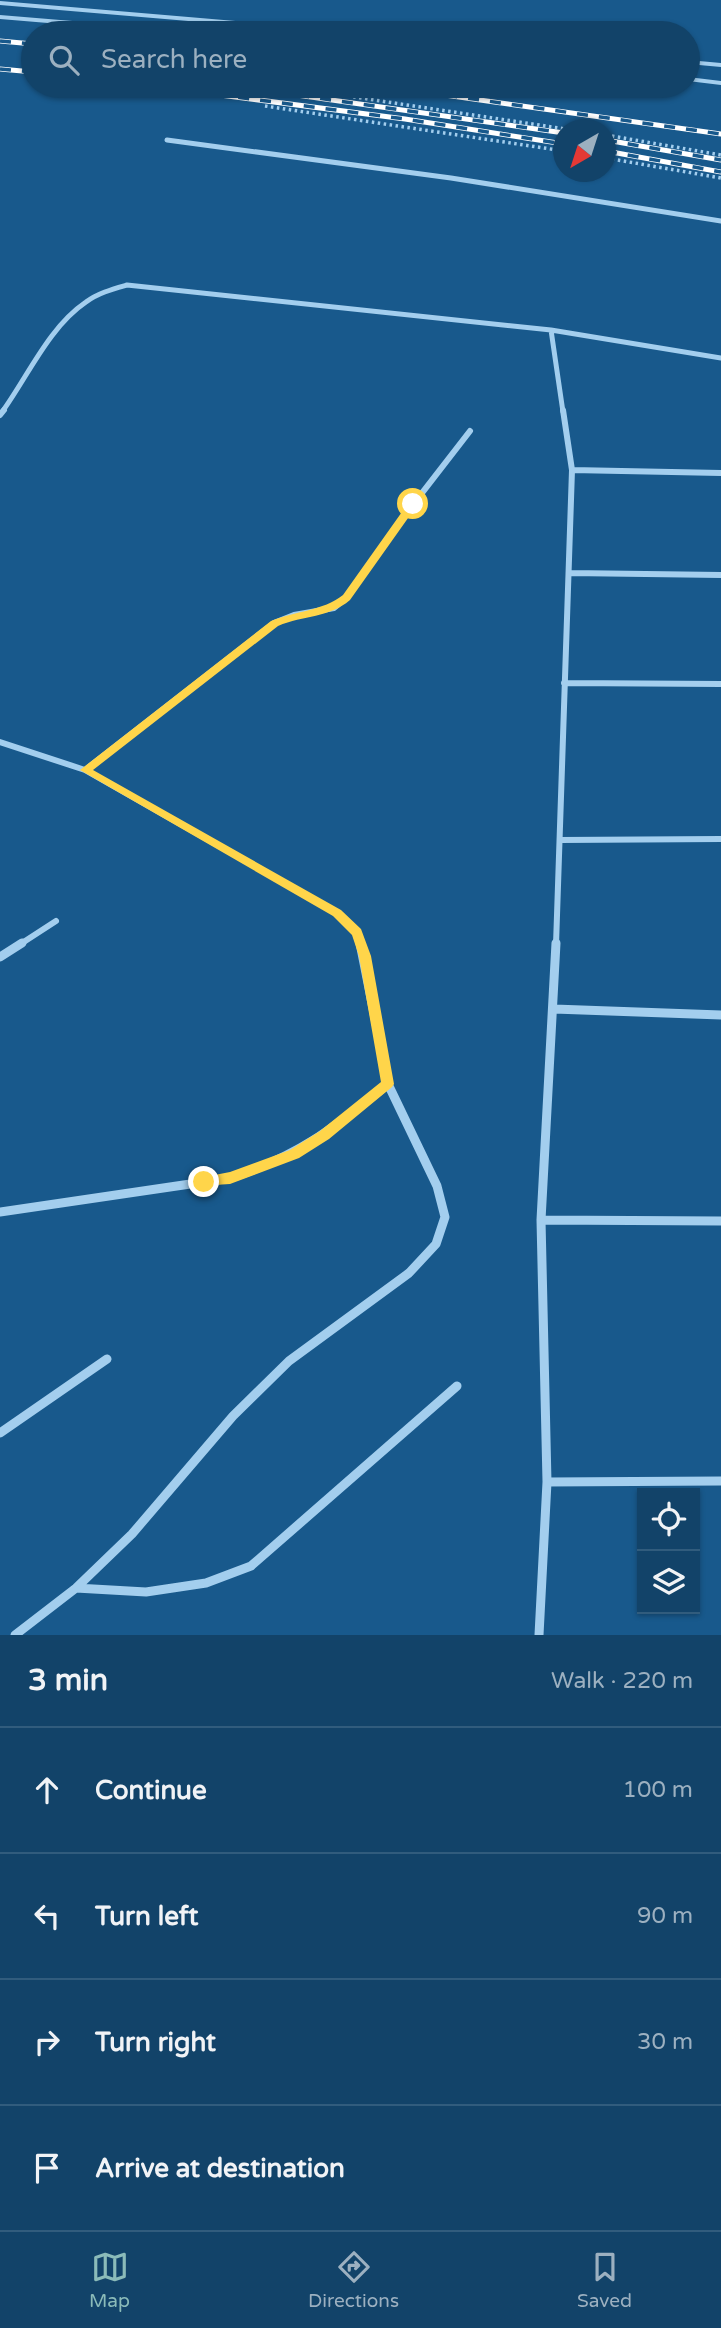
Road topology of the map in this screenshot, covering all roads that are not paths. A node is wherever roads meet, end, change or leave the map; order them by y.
1 (0, 3) edge
2 (0, 17) edge
3 (48, 21) edge
4 (213, 21) edge
5 (700, 63) edge
6 (721, 65) edge
7 (700, 80) edge
8 (721, 83) edge
9 (167, 140) dead end
10 (721, 221) edge
11 (551, 330) junction
12 (721, 358) edge
13 (0, 415) edge
14 (470, 431) dead end
15 (572, 470) junction
16 (721, 473) edge
17 (570, 573) junction
18 (721, 575) edge
19 (564, 684) junction
20 (721, 684) edge
21 (0, 742) edge
22 (85, 770) junction
23 (721, 839) edge
24 (560, 840) junction
25 (56, 921) dead end
26 (0, 957) edge
27 (554, 1009) junction
28 (721, 1015) edge
29 (388, 1084) junction
30 (0, 1212) edge
31 (541, 1220) junction
32 (721, 1221) edge
33 (107, 1359) dead end
34 (457, 1386) dead end
35 (0, 1433) edge
36 (721, 1481) edge
37 (547, 1482) junction
38 (76, 1588) junction
39 (15, 1635) edge
40 (539, 1635) edge

1 - 4 street
2 - 3 street
5 - 6 street
7 - 8 street
9 - 10 street
11 - 12 street
11 - 13 street
11 - 15 street
14 - 22 street
15 - 16 street
15 - 17 street
17 - 18 street
17 - 19 street
19 - 20 street
19 - 24 street
21 - 22 street
22 - 29 street
23 - 24 street
24 - 27 street
25 - 26 street
27 - 28 street
27 - 31 street
29 - 30 street
29 - 38 street
31 - 32 street
31 - 37 street
33 - 35 street
34 - 38 street
36 - 37 street
37 - 40 street
38 - 39 street

